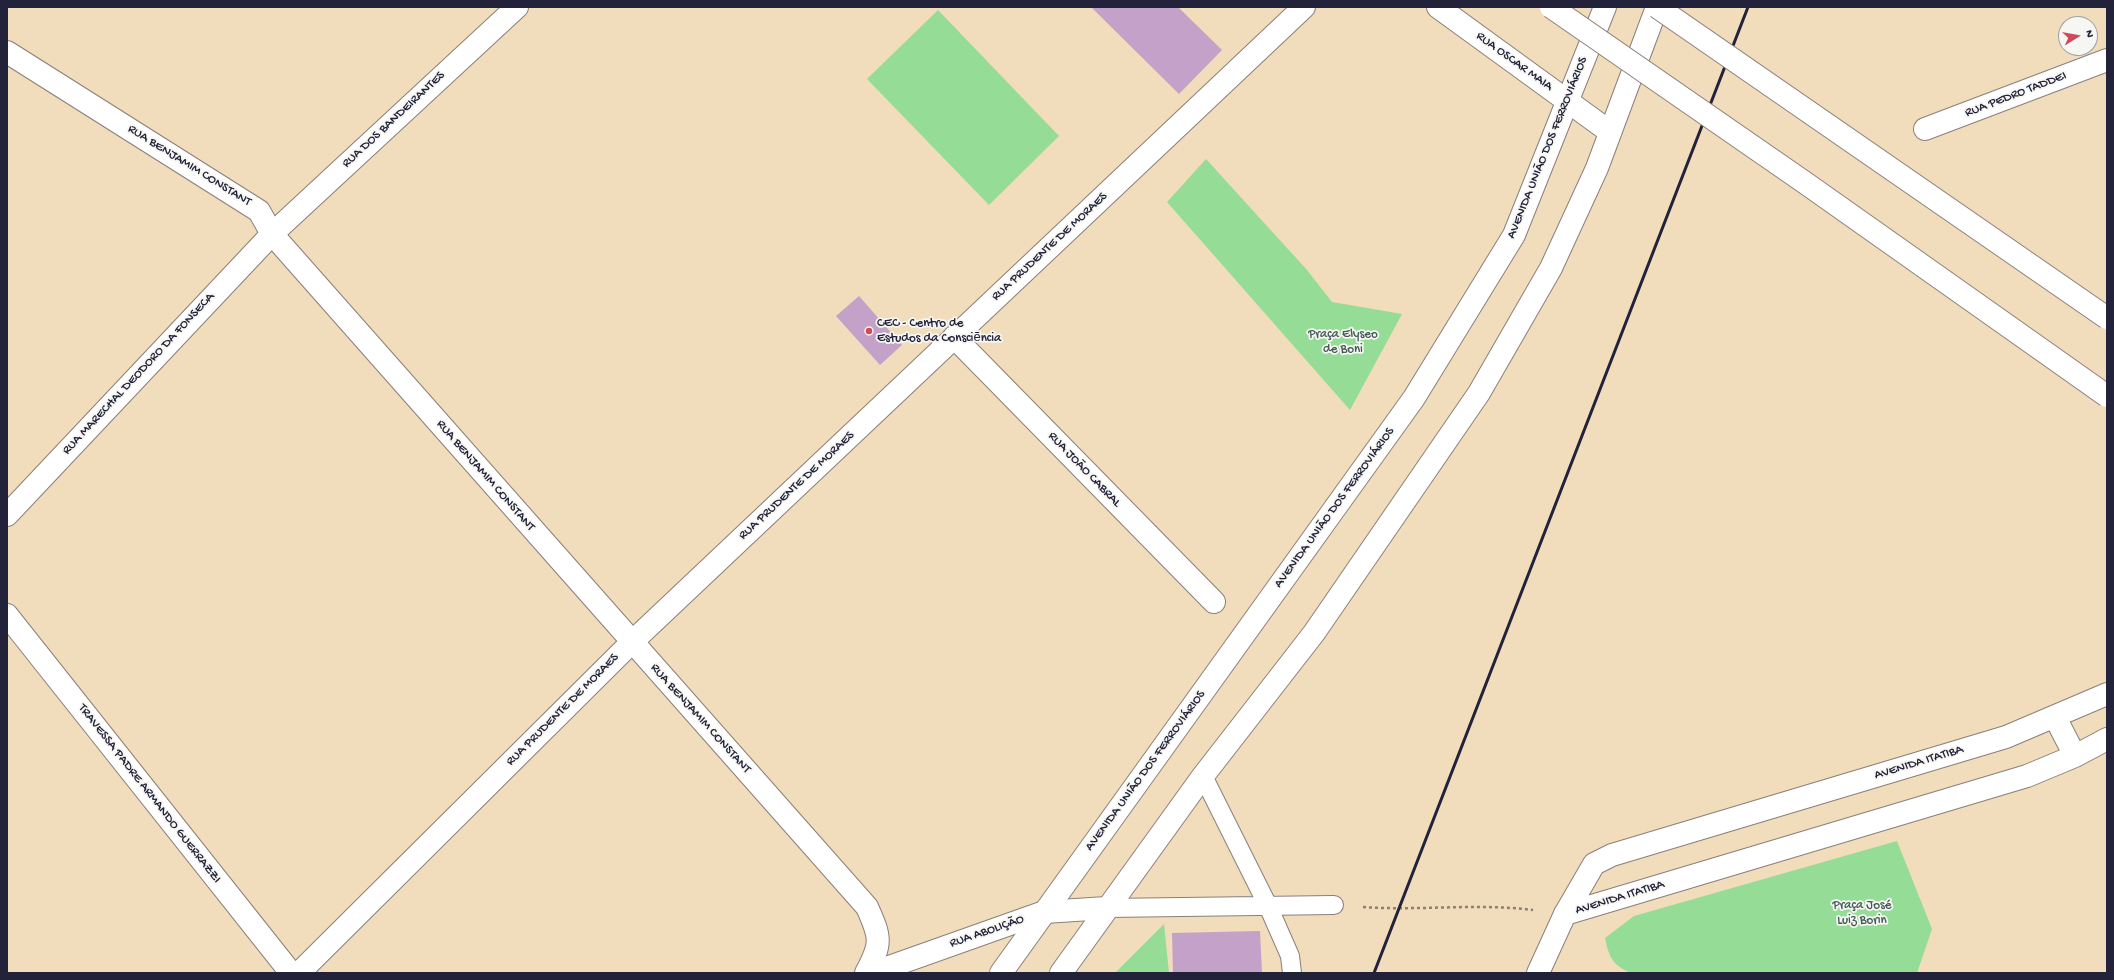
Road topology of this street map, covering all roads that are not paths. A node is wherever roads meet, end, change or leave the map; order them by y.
1 (517, 7) edge
2 (1304, 7) edge
3 (1438, 7) edge
4 (1551, 7) edge
5 (1604, 7) edge
6 (1657, 7) edge
7 (7, 52) edge
8 (2107, 60) edge
9 (1568, 101) junction
10 (1925, 129) dead end
11 (1610, 132) junction
12 (272, 234) junction
13 (2107, 318) edge
14 (954, 337) junction
15 (2107, 396) edge
16 (7, 515) edge
17 (1214, 602) dead end
18 (7, 616) edge
19 (632, 642) junction
20 (2107, 694) edge
21 (2056, 717) junction
22 (2107, 739) edge
23 (2075, 756) junction
24 (1203, 776) junction
25 (1334, 905) road end
26 (1268, 906) junction
27 (1107, 908) junction
28 (1044, 912) junction
29 (1565, 914) junction
30 (291, 973) edge
31 (299, 973) edge
32 (866, 973) edge
33 (872, 973) edge
34 (1001, 973) edge
35 (1060, 973) edge
36 (1292, 973) edge
37 (1538, 973) edge

1 - 12 street, RUA DOS BANDEIRANTES
2 - 14 street, RUA PRUDENTE DE MORAES
3 - 9 street, RUA OSCAR MAIA
4 - 15 street, bridge
5 - 9 street, AVENIDA UNIÃO DOS FERROVIÁRIOS
6 - 11 street
6 - 13 street, bridge
7 - 12 street, RUA BENJAMIM CONSTANT
8 - 10 street, RUA PEDRO TADDEI
9 - 11 street, RUA OSCAR MAIA
9 - 28 street, AVENIDA UNIÃO DOS FERROVIÁRIOS
11 - 24 street
12 - 16 street, RUA MARECHAL DEODORO DA FONSECA
12 - 19 street, RUA BENJAMIM CONSTANT
14 - 17 street, RUA JOÃO CABRAL
14 - 19 street, RUA PRUDENTE DE MORAES
18 - 30 street, TRAVESSA PADRE ARMANDO GUERRAZZI
19 - 31 street, RUA PRUDENTE DE MORAES
19 - 32 street, RUA BENJAMIM CONSTANT
20 - 21 street, AVENIDA ITATIBA
21 - 23 street
21 - 29 street, AVENIDA ITATIBA
22 - 23 street, AVENIDA ITATIBA
23 - 29 street, AVENIDA ITATIBA
24 - 26 lane
24 - 27 street
25 - 26 lane
26 - 27 lane
26 - 36 lane
27 - 28 street, RUA ABOLIÇÃO
27 - 35 street
28 - 33 street, RUA ABOLIÇÃO
28 - 34 street, AVENIDA UNIÃO DOS FERROVIÁRIOS
29 - 37 street

